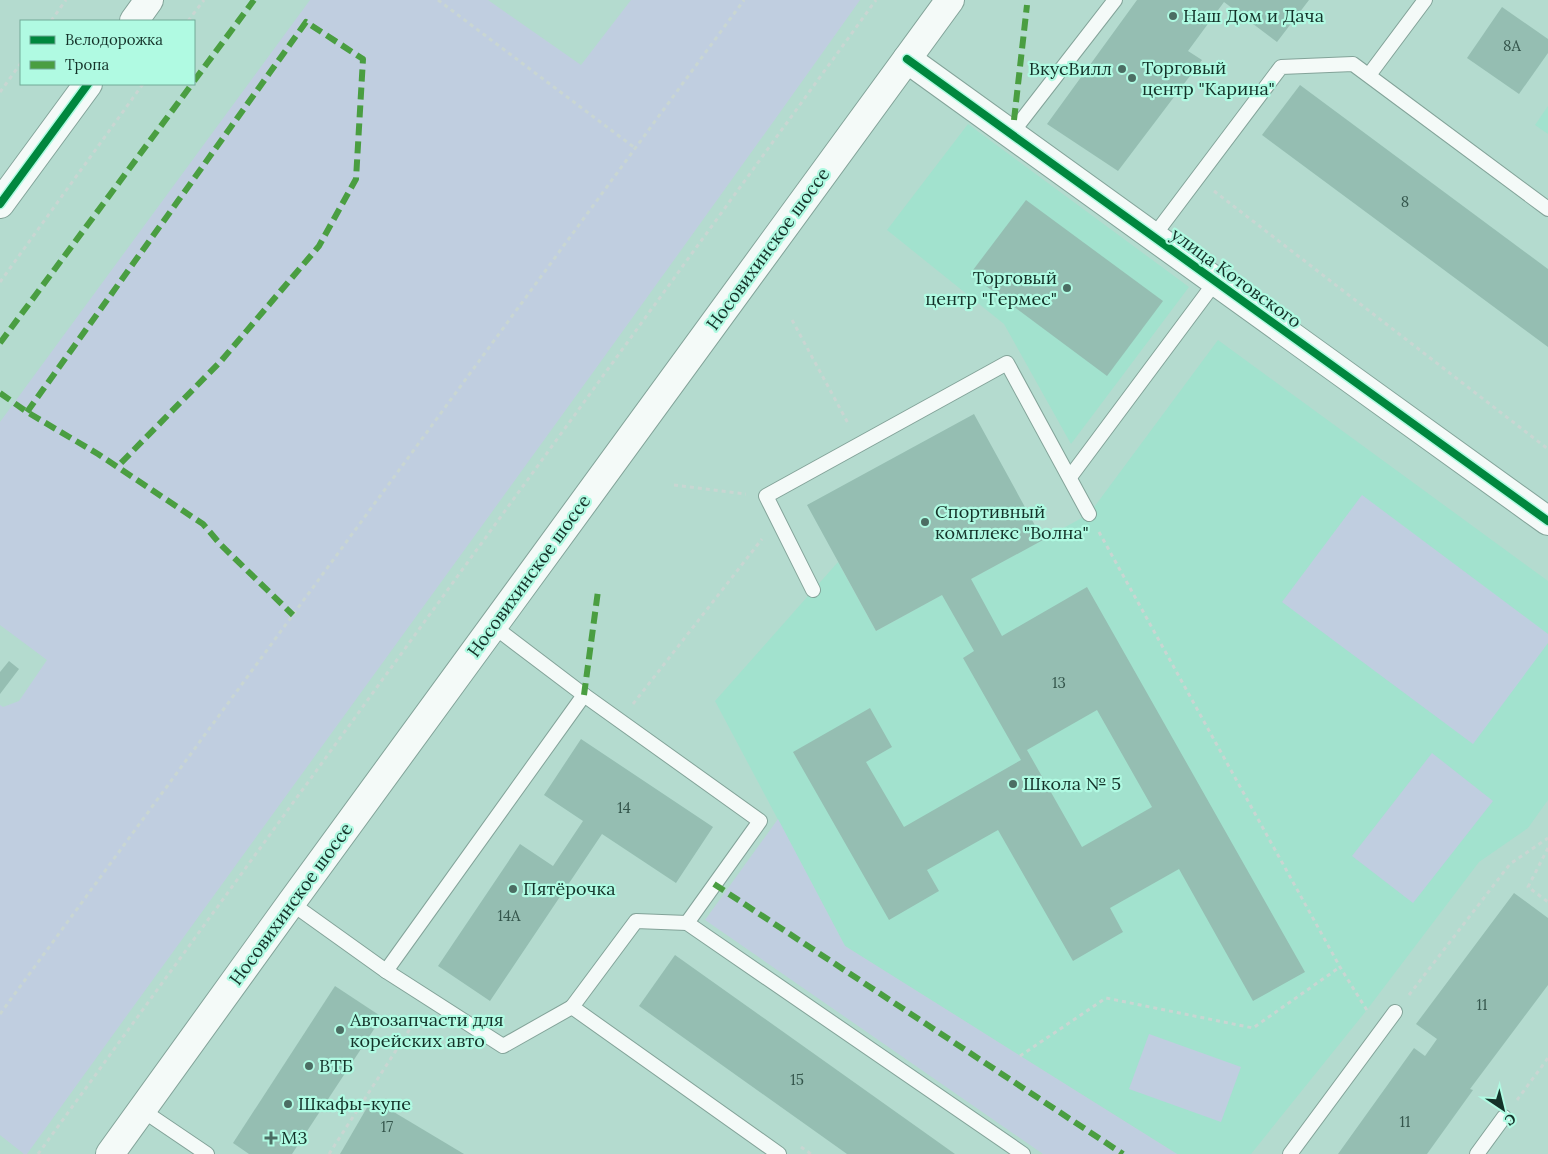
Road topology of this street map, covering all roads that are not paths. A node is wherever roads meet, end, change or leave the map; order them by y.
1 (149, 0) edge
2 (950, 0) edge
3 (1115, 0) edge
4 (1425, 0) edge
5 (135, 20) edge
6 (907, 59) junction
7 (1369, 75) junction
8 (87, 85) edge
9 (1011, 134) junction
10 (0, 204) edge
11 (1548, 209) edge
12 (1154, 237) junction
13 (1216, 281) junction
14 (1070, 477) junction
15 (1089, 514) road end
16 (1548, 521) edge
17 (813, 590) dead end
18 (493, 626) junction
19 (584, 695) junction
20 (291, 903) junction
21 (687, 923) junction
22 (386, 970) junction
23 (572, 1007) junction
24 (1395, 1012) road end
25 (142, 1110) junction
26 (1504, 1117) road end
27 (110, 1154) edge
28 (207, 1154) edge
29 (779, 1154) edge
30 (1023, 1154) edge
31 (1290, 1154) edge
32 (1477, 1154) edge

1 - 5 main road
2 - 6 main road, Носовихинское шоссе
3 - 9 lane
4 - 7 lane
6 - 9 main road, улица Котовского
6 - 18 main road, Носовихинское шоссе
7 - 11 lane
7 - 12 lane
8 - 10 main road
9 - 12 main road, улица Котовского
12 - 13 main road, улица Котовского
13 - 14 lane
13 - 16 main road, улица Котовского
14 - 15 lane
14 - 17 lane
18 - 19 lane
18 - 20 main road, Носовихинское шоссе
19 - 21 lane
19 - 22 lane
20 - 22 lane
20 - 25 main road, Носовихинское шоссе
21 - 23 lane
21 - 30 lane
22 - 23 lane
23 - 29 lane
24 - 31 lane
25 - 27 main road, Носовихинское шоссе
25 - 28 lane
26 - 32 lane

